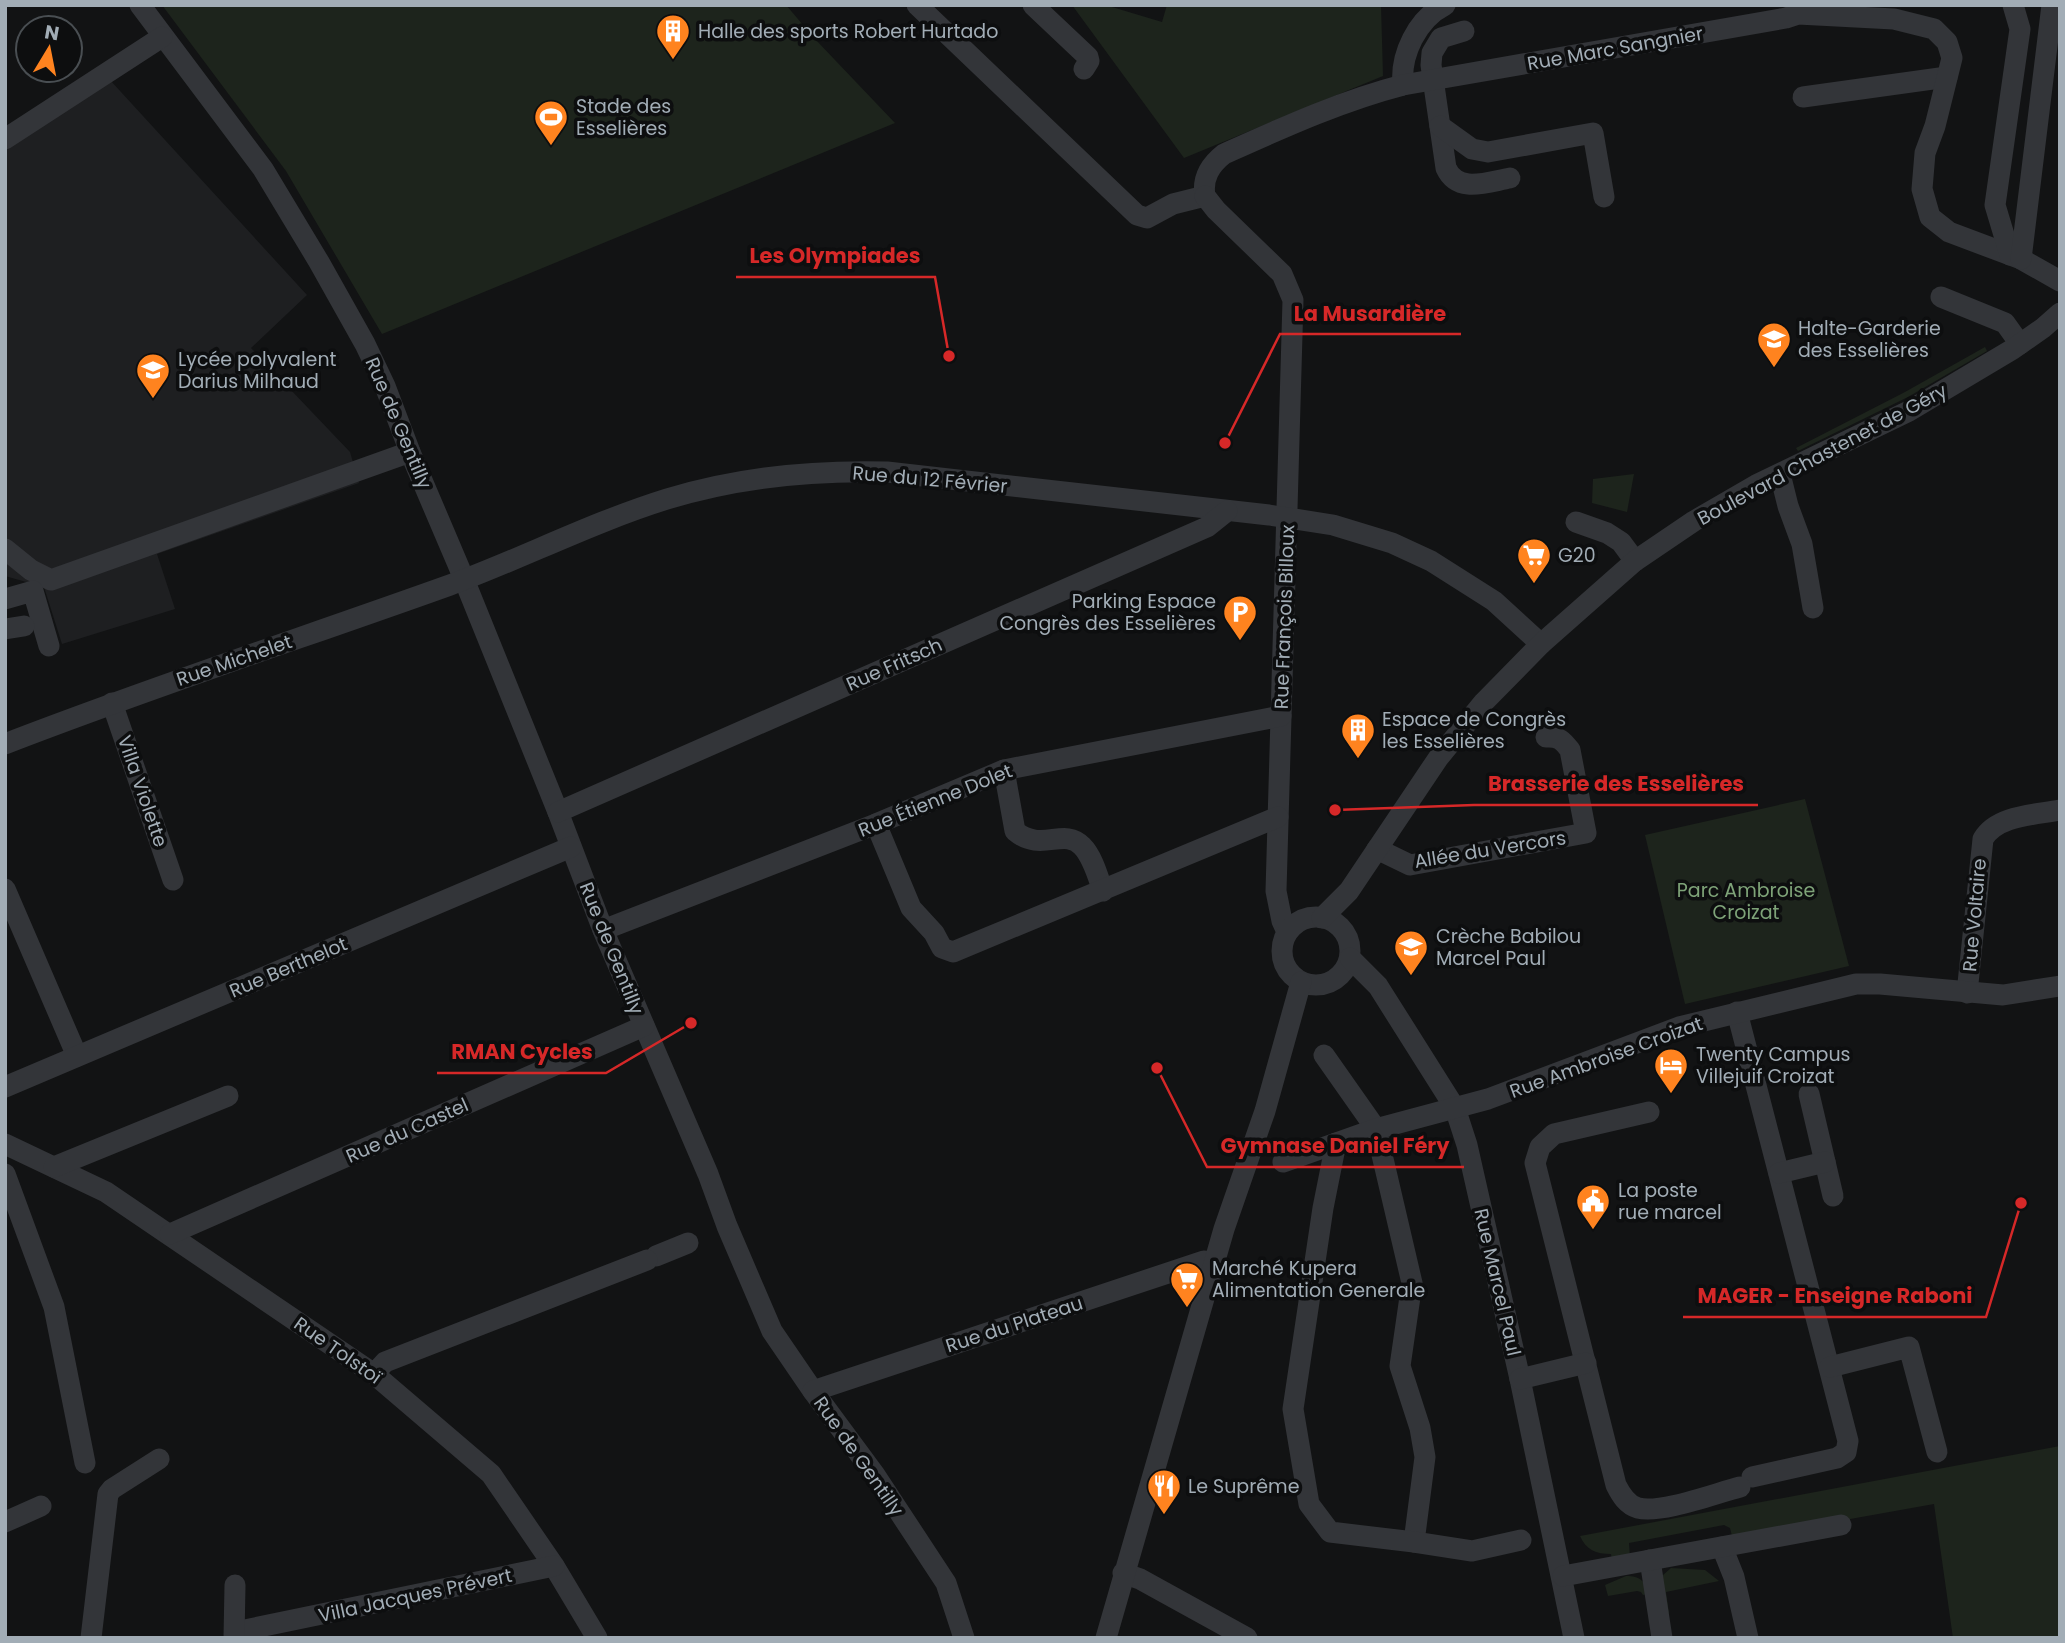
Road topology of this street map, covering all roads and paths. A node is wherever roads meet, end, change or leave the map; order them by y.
1 (140, 5) edge
2 (917, 5) edge
3 (1033, 5) edge
4 (1445, 5) edge
5 (2013, 5) edge
6 (2052, 5) edge
7 (1792, 10) edge
8 (1464, 31) dead end
9 (162, 37) junction
10 (1084, 69) dead end
11 (1947, 77) junction
12 (1433, 81) junction
13 (1403, 85) junction
14 (1803, 97) dead end
15 (1441, 132) junction
16 (5, 139) edge
17 (1510, 178) dead end
18 (1205, 197) junction
19 (1604, 197) dead end
20 (2015, 257) junction
21 (2060, 281) edge
22 (1941, 298) dead end
23 (2060, 313) edge
24 (2020, 344) junction
25 (410, 452) junction
26 (1780, 474) junction
27 (1227, 511) junction
28 (1287, 517) junction
29 (1576, 522) dead end
30 (5, 549) edge
31 (1635, 561) junction
32 (464, 580) junction
33 (5, 599) edge
34 (1813, 608) dead end
35 (1541, 644) junction
36 (49, 646) dead end
37 (112, 703) junction
38 (1281, 716) junction
39 (1546, 737) dead end
40 (5, 744) edge
41 (1004, 770) junction
42 (2060, 810) edge
43 (558, 812) junction
44 (1278, 817) junction
45 (876, 824) junction
46 (571, 847) junction
47 (1377, 849) junction
48 (173, 880) dead end
49 (1103, 891) junction
50 (1349, 891) junction
51 (7, 898) edge
52 (1322, 918) junction
53 (603, 930) junction
54 (1287, 932) junction
55 (1346, 933) junction
56 (1350, 958) junction
57 (1301, 982) junction
58 (2060, 986) edge
59 (1967, 993) junction
60 (1737, 1012) junction
61 (644, 1026) junction
62 (1324, 1055) dead end
63 (78, 1056) junction
64 (5, 1087) edge
65 (1808, 1094) dead end
66 (228, 1096) dead end
67 (1455, 1108) junction
68 (1649, 1112) dead end
69 (1376, 1129) junction
70 (1336, 1143) junction
71 (5, 1144) edge
72 (1283, 1162) dead end
73 (1825, 1162) junction
74 (54, 1167) junction
75 (1779, 1172) junction
76 (5, 1174) edge
77 (1833, 1196) dead end
78 (170, 1234) junction
79 (688, 1243) dead end
80 (1215, 1264) junction
81 (1586, 1363) junction
82 (1830, 1367) junction
83 (374, 1374) junction
84 (1520, 1379) junction
85 (813, 1391) junction
86 (1937, 1452) dead end
87 (159, 1459) dead end
88 (85, 1464) dead end
89 (41, 1506) dead end
90 (8, 1514) edge
91 (1841, 1525) dead end
92 (1521, 1540) dead end
93 (1414, 1542) junction
94 (1722, 1547) junction
95 (1650, 1560) junction
96 (554, 1566) junction
97 (1123, 1573) junction
98 (1563, 1576) junction
99 (235, 1585) dead end
100 (234, 1635) edge
101 (91, 1638) edge
102 (597, 1638) edge
103 (964, 1638) edge
104 (1106, 1638) edge
105 (1247, 1638) edge
106 (1574, 1638) edge
107 (1662, 1638) edge
108 (1748, 1638) edge

1 - 9 street, Rue de Gentilly
2 - 18 street
3 - 10 street
4 - 13 street
5 - 20 street
6 - 20 street
7 - 11 street, Rue Marc Sangnier
7 - 12 street, Rue Marc Sangnier
8 - 12 street
9 - 16 street
9 - 25 street, Rue de Gentilly
11 - 14 street
11 - 20 street, Rue Marc Sangnier
12 - 13 street, Rue Marc Sangnier
12 - 15 street
13 - 18 street, Rue Marc Sangnier
15 - 17 street
15 - 19 street
18 - 28 street, Rue François Billoux
20 - 21 street, Rue Marc Sangnier
22 - 24 street
23 - 24 street, Boulevard Chastenet de Géry
24 - 26 street, Boulevard Chastenet de Géry
25 - 30 street
25 - 32 street, Rue de Gentilly
26 - 31 street, Boulevard Chastenet de Géry
26 - 34 street
27 - 28 street, Rue du 12 Février
27 - 32 street, Rue du 12 Février
27 - 43 street, Rue Fritsch
28 - 35 street, Rue du 12 Février
28 - 38 street, Rue François Billoux
29 - 31 street
31 - 35 street, Boulevard Chastenet de Géry
32 - 37 street, Rue Michelet
32 - 43 street, Rue de Gentilly
33 - 36 street
35 - 47 street, Boulevard Chastenet de Géry
37 - 40 street, Rue Michelet
37 - 48 street, Villa Violette
38 - 41 street, Rue Étienne Dolet
38 - 44 street, Rue François Billoux
39 - 47 street, Allée du Vercors
41 - 45 street, Rue Étienne Dolet
41 - 49 street
42 - 59 street, Rue Voltaire
43 - 46 street, Rue de Gentilly
44 - 49 street
44 - 54 street, Rue François Billoux
45 - 49 street
45 - 53 street, Rue Étienne Dolet
46 - 53 street, Rue de Gentilly
46 - 63 street, Rue Berthelot
47 - 50 street, Boulevard Chastenet de Géry
50 - 52 street, Boulevard Chastenet de Géry
50 - 55 street, Boulevard Chastenet de Géry
51 - 63 street
52 - 54 street
52 - 55 street
53 - 61 street, Rue de Gentilly
54 - 57 street
55 - 56 street
56 - 57 street
56 - 67 street, Rue Marcel Paul
57 - 80 street
58 - 59 street, Rue Ambroise Croizat
59 - 60 street, Rue Ambroise Croizat
60 - 67 street, Rue Ambroise Croizat
60 - 75 street
61 - 78 street, Rue du Castel
61 - 85 street, Rue de Gentilly
62 - 69 street
63 - 64 street, Rue Berthelot
65 - 73 street
66 - 74 street
67 - 69 street, Rue Ambroise Croizat
67 - 84 street, Rue Marcel Paul
68 - 81 street
69 - 70 street, Rue Ambroise Croizat
69 - 93 street
70 - 72 street, Rue Ambroise Croizat
70 - 93 street
71 - 74 street, Rue Tolstoï
73 - 75 street
73 - 77 street
74 - 78 street, Rue Tolstoï
75 - 82 street
76 - 88 street
78 - 83 street, Rue Tolstoï
79 - 83 street
80 - 85 street, Rue du Plateau
80 - 97 street
81 - 82 street
81 - 84 street
82 - 86 street
83 - 96 street, Rue Tolstoï
84 - 98 street, Rue Marcel Paul
85 - 103 street, Rue de Gentilly
87 - 101 street
89 - 90 street
91 - 94 street
92 - 93 street
94 - 95 street
94 - 108 street
95 - 98 street
95 - 107 street
96 - 100 street, Villa Jacques Prévert
96 - 102 street, Rue Tolstoï
97 - 104 street
97 - 105 street
98 - 106 street, Rue Marcel Paul
99 - 100 street, Villa Jacques Prévert

